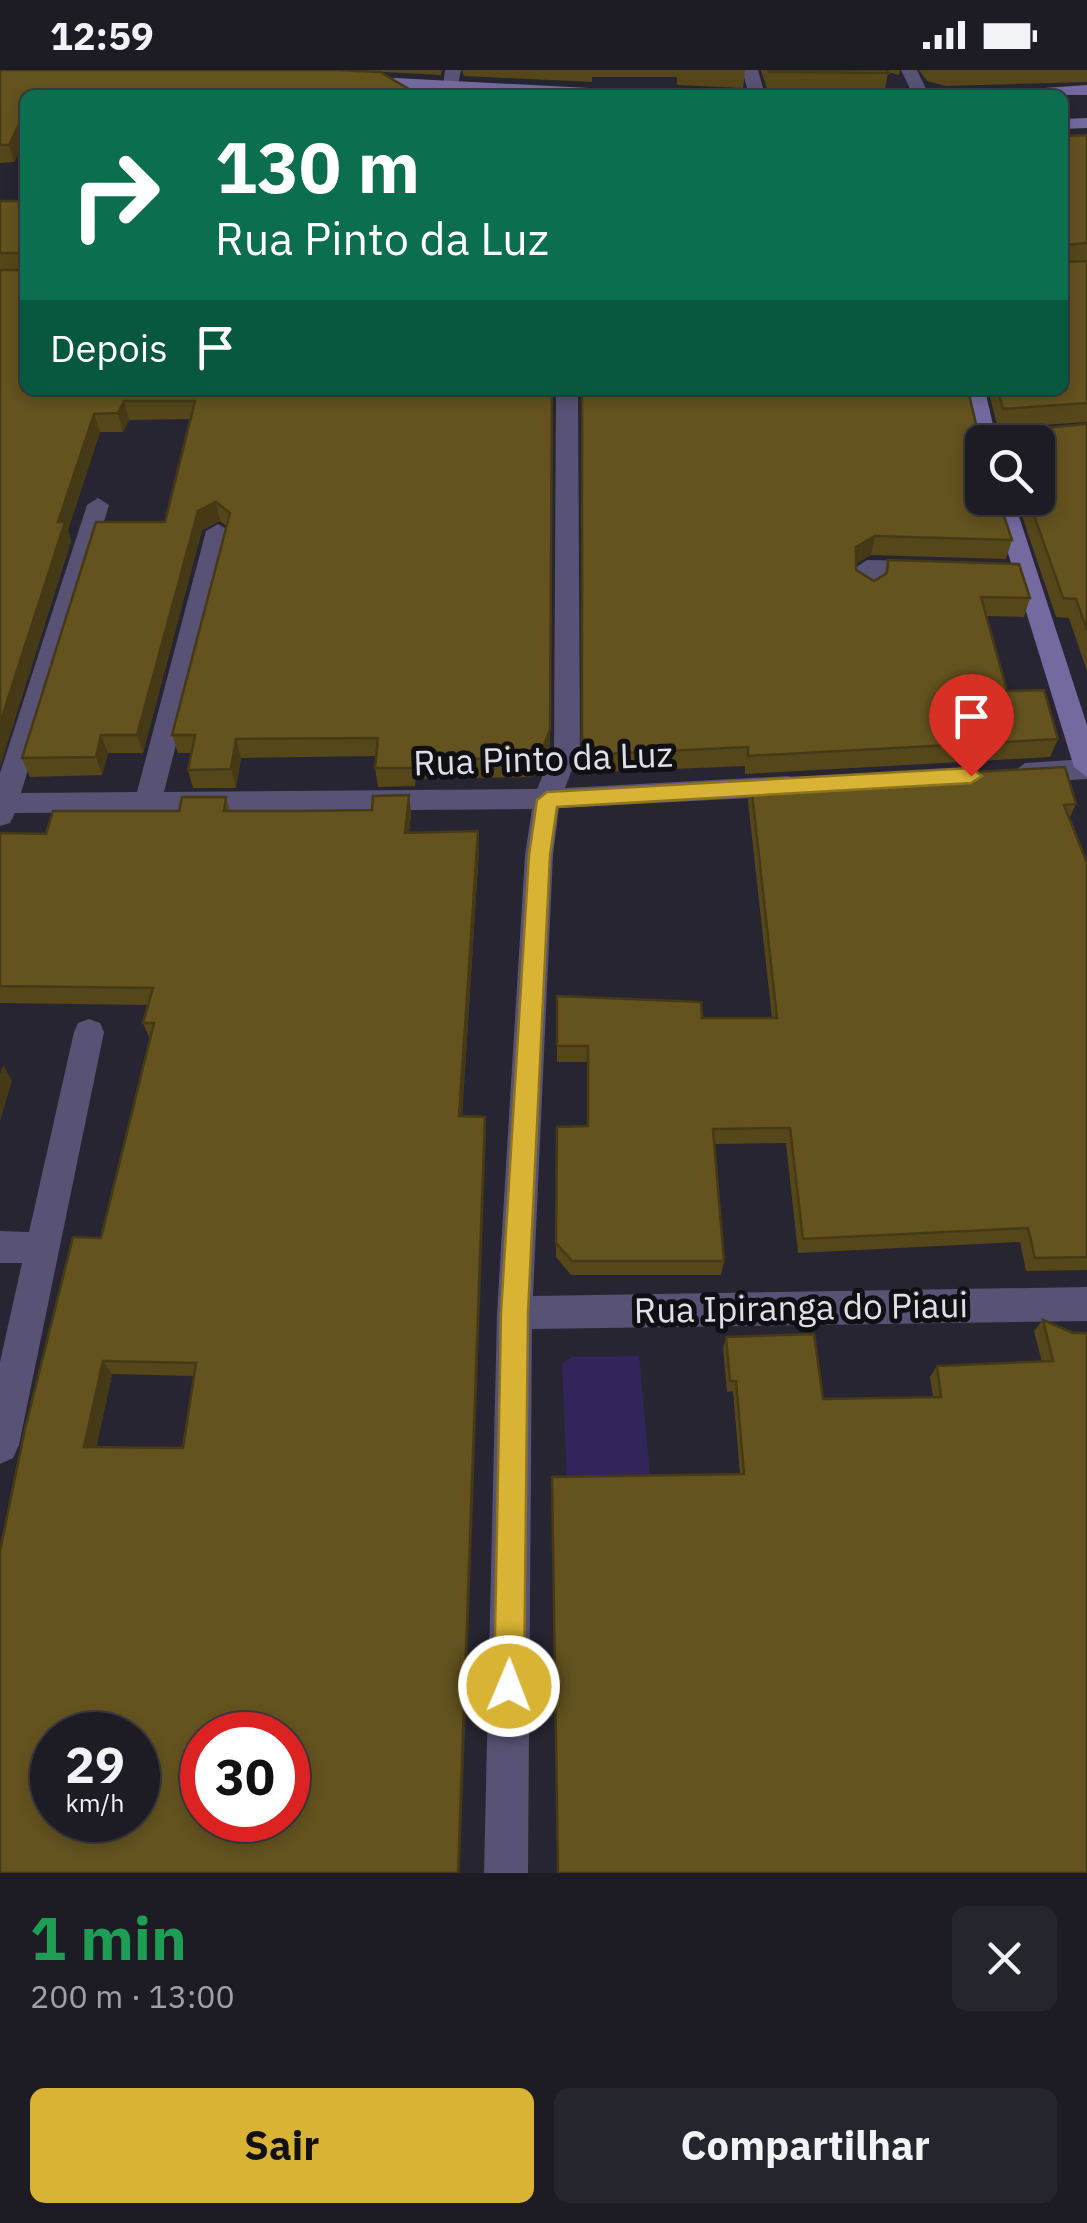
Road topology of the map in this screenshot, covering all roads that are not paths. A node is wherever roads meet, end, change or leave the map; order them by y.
1 (452, 78) edge
2 (381, 90) edge
3 (516, 90) edge
4 (567, 395) edge
5 (976, 395) edge
6 (987, 425) edge
7 (98, 506) dead end
8 (1005, 515) edge
9 (218, 531) edge
10 (946, 569) edge
11 (868, 589) edge
12 (1087, 768) edge
13 (990, 775) edge
14 (817, 784) edge
15 (547, 800) junction
16 (148, 802) junction
17 (1, 808) edge
18 (89, 1032) dead end
19 (0, 1248) edge
20 (44, 1248) junction
21 (1087, 1304) edge
22 (515, 1313) junction
23 (0, 1445) edge
24 (506, 1873) edge

1 - 2 main road
1 - 3 main road
4 - 15 street
5 - 6 main road
7 - 17 street
8 - 12 main road
9 - 16 street
10 - 11 street
12 - 13 street
14 - 15 street, Rua Pinto da Luz
15 - 16 street, Rua Pinto da Luz
15 - 22 street
16 - 17 street, Rua Pinto da Luz
18 - 20 street
19 - 20 street
20 - 23 street
21 - 22 street, Rua Ipiranga do Piaui
22 - 24 street

